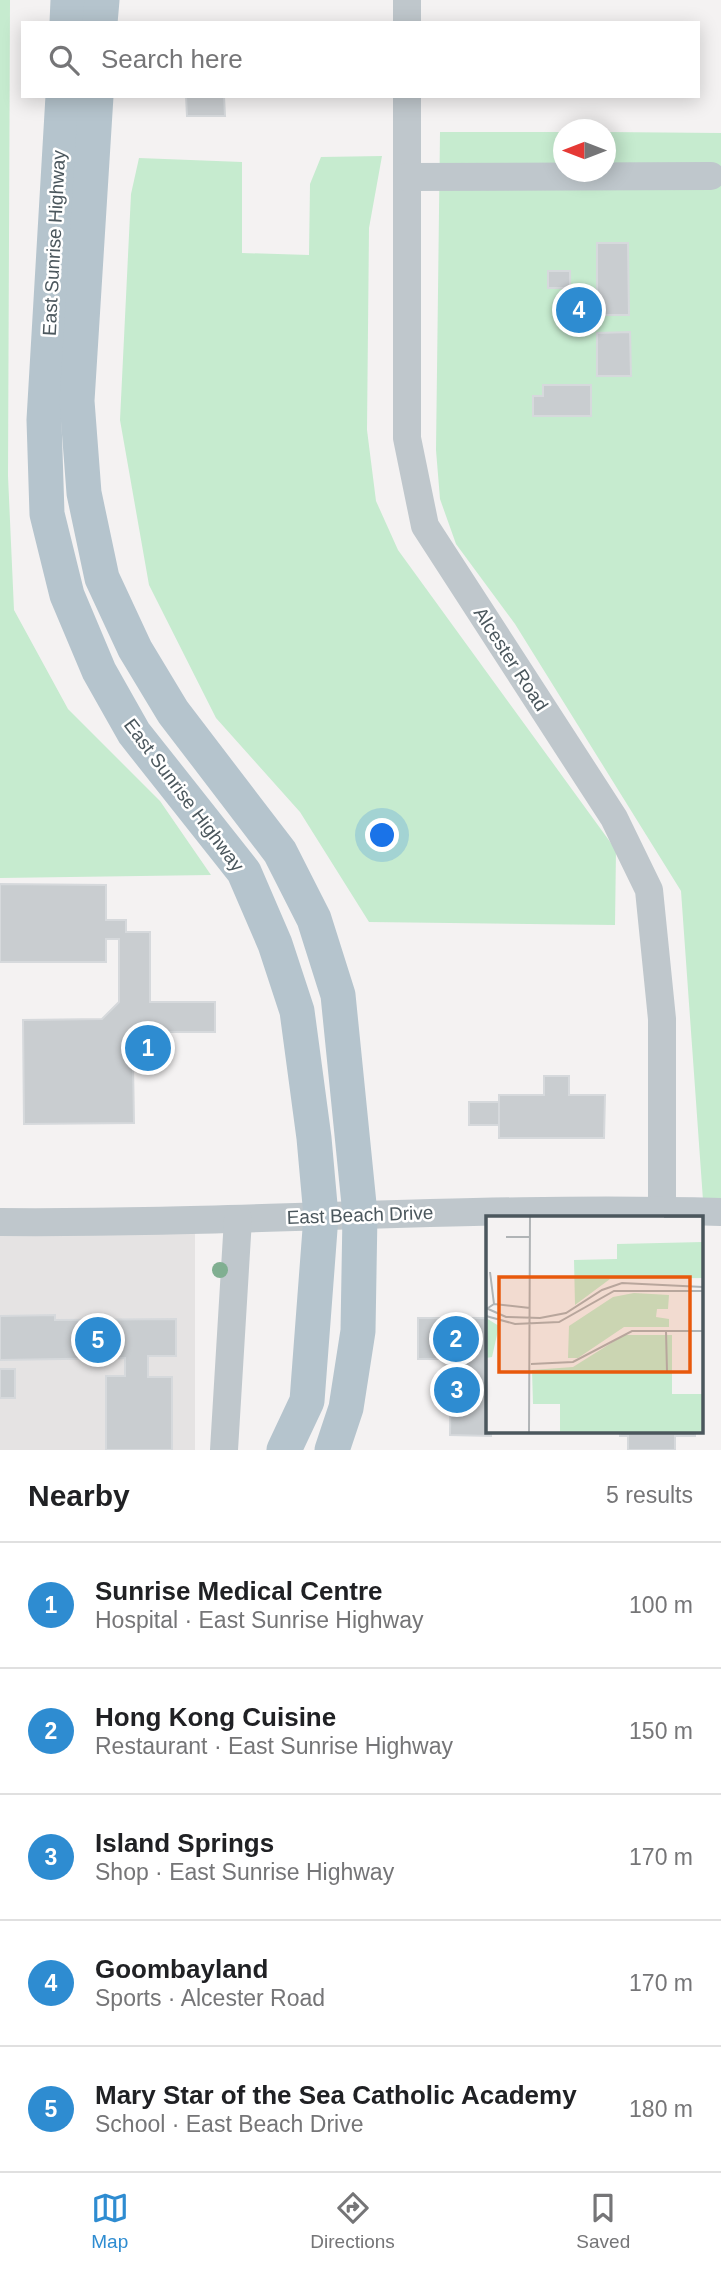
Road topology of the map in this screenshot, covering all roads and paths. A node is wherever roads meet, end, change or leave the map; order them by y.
1 (68, 0) edge
2 (102, 0) edge
3 (407, 0) edge
4 (67, 21) edge
5 (100, 21) edge
6 (407, 21) edge
7 (63, 98) edge
8 (96, 98) edge
9 (407, 98) edge
10 (711, 176) dead end
11 (407, 177) junction
12 (662, 1210) junction
13 (721, 1212) edge
14 (360, 1214) junction
15 (321, 1216) junction
16 (238, 1219) junction
17 (0, 1222) edge
18 (224, 1450) edge
19 (284, 1450) edge
20 (332, 1450) edge

1 - 4 main road
2 - 5 main road
3 - 6 street
7 - 15 main road, East Sunrise Highway
8 - 14 main road, East Sunrise Highway
9 - 11 street, Alcester Road
10 - 11 street
11 - 12 street, Alcester Road
12 - 13 street, East Beach Drive
12 - 14 street, East Beach Drive
14 - 15 street, East Beach Drive
14 - 20 main road, East Sunrise Highway
15 - 16 street, East Beach Drive
15 - 19 main road, East Sunrise Highway
16 - 17 street, East Beach Drive
16 - 18 street

